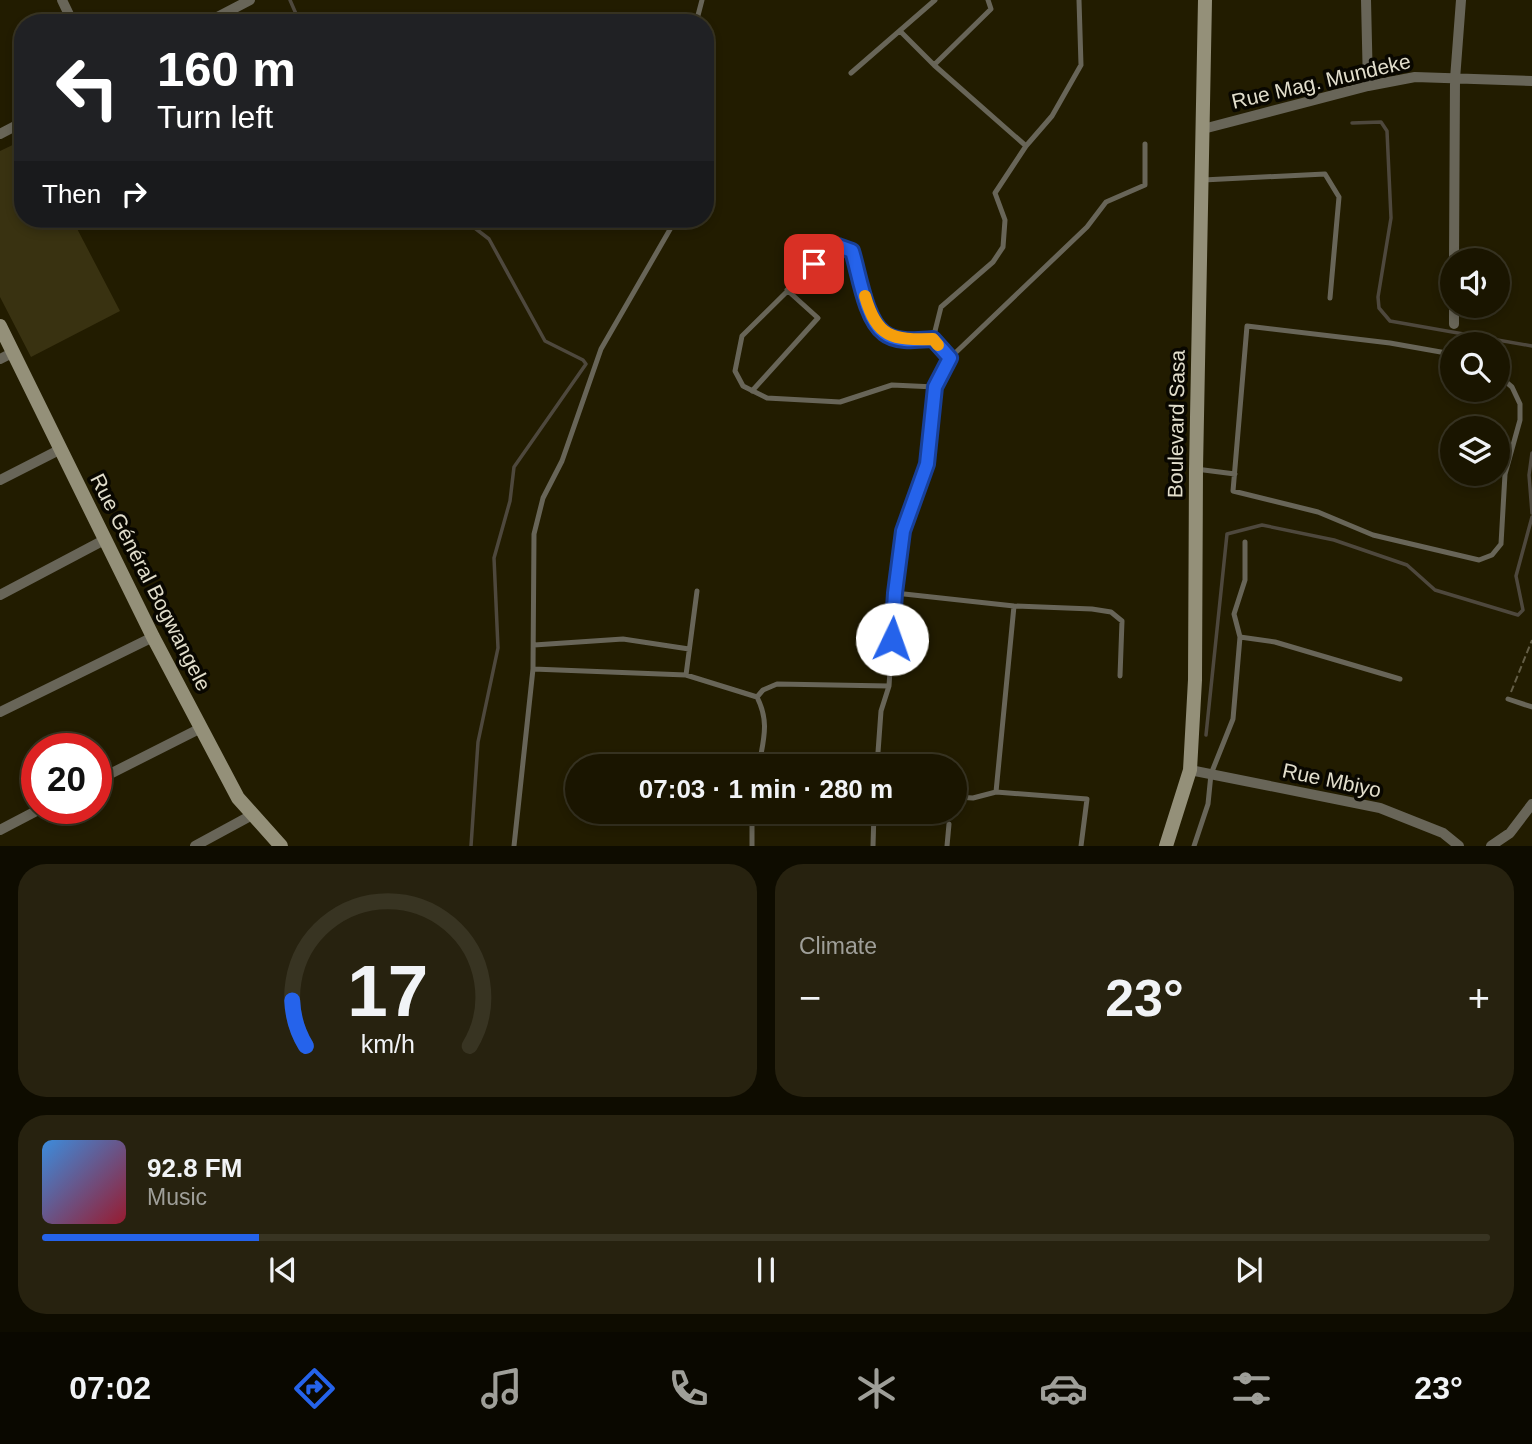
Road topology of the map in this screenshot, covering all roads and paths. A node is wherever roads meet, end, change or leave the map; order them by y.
1 (250, 0) edge
2 (935, 0) edge
3 (988, 0) edge
4 (1079, 0) edge
5 (1205, 0) edge
6 (1366, 0) edge
7 (1461, 0) edge
8 (238, 3) edge
9 (220, 14) edge
10 (900, 31) junction
11 (934, 65) junction
12 (851, 73) dead end
13 (1455, 79) junction
14 (1532, 81) edge
15 (1368, 86) junction
16 (1203, 130) junction
17 (1145, 144) dead end
18 (1026, 146) junction
19 (1203, 180) junction
20 (671, 228) edge
21 (1454, 248) edge
22 (787, 289) junction
23 (1330, 298) dead end
24 (1454, 318) edge
25 (1454, 324) dead end
26 (0, 326) edge
27 (933, 339) junction
28 (14, 352) junction
29 (1440, 352) edge
30 (950, 358) junction
31 (0, 359) edge
32 (1510, 385) edge
33 (935, 387) junction
34 (752, 391) junction
35 (61, 449) junction
36 (1196, 469) junction
37 (1235, 474) junction
38 (0, 480) edge
39 (106, 539) junction
40 (1245, 542) dead end
41 (697, 592) dead end
42 (895, 593) junction
43 (0, 595) edge
44 (1014, 606) junction
45 (153, 637) junction
46 (1240, 637) junction
47 (1532, 640) edge
48 (534, 645) junction
49 (690, 649) junction
50 (533, 669) junction
51 (686, 675) junction
52 (1119, 676) dead end
53 (1400, 679) dead end
54 (889, 686) junction
55 (757, 697) junction
56 (1508, 699) joint
57 (1532, 707) edge
58 (0, 712) edge
59 (201, 728) junction
60 (761, 754) edge
61 (878, 754) edge
62 (1190, 770) junction
63 (112, 773) edge
64 (1211, 775) junction
65 (996, 792) junction
66 (967, 798) edge
67 (1532, 804) edge
68 (252, 815) junction
69 (21, 819) edge
70 (752, 824) edge
71 (874, 824) edge
72 (949, 824) dead end
73 (0, 830) edge
74 (195, 845) edge
75 (281, 845) edge
76 (514, 845) edge
77 (752, 845) edge
78 (873, 845) edge
79 (947, 845) edge
80 (1081, 845) edge
81 (1166, 845) edge
82 (1194, 845) edge
83 (1459, 845) edge
84 (1491, 845) edge

1 - 8 street
2 - 10 lane
3 - 11 lane
4 - 18 lane
5 - 16 street, Boulevard Sasa
6 - 15 street
7 - 13 street
8 - 9 street
10 - 11 lane
10 - 12 lane
11 - 18 lane
13 - 14 street, Rue Mag. Mundeke
13 - 15 street, Rue Mag. Mundeke
13 - 21 street
15 - 16 street, Rue Mag. Mundeke
16 - 19 street, Boulevard Sasa
17 - 30 lane
18 - 27 lane
19 - 23 lane
19 - 36 street, Boulevard Sasa
20 - 48 lane
22 - 27 lane
22 - 34 lane
22 - 34 lane
24 - 25 street
26 - 28 street, Rue Général Bogwangele
27 - 30 lane
28 - 31 street
28 - 35 street, Rue Général Bogwangele
29 - 37 lane
30 - 33 lane
32 - 37 lane
33 - 34 lane
33 - 42 lane
35 - 38 street
35 - 39 street, Rue Général Bogwangele
36 - 37 lane
36 - 62 street, Boulevard Sasa
39 - 43 street
39 - 45 street, Rue Général Bogwangele
40 - 46 lane
41 - 49 lane
42 - 44 lane
42 - 54 lane
44 - 52 lane
44 - 65 lane
45 - 58 street
45 - 59 street, Rue Général Bogwangele
46 - 53 lane
46 - 64 lane
47 - 56 path
48 - 49 lane
48 - 50 lane
49 - 51 lane
50 - 51 lane
50 - 76 lane
51 - 55 lane
54 - 55 lane
54 - 61 lane
55 - 60 lane
56 - 57 lane
59 - 63 street
59 - 68 street, Rue Général Bogwangele
62 - 64 street, Rue Mbiyo
62 - 81 street, Boulevard Sasa
64 - 82 lane
64 - 83 street, Rue Mbiyo
65 - 66 lane
65 - 80 lane
67 - 84 street
68 - 74 street
68 - 75 street, Rue Général Bogwangele
69 - 73 street
70 - 77 lane
71 - 78 lane
72 - 79 lane

